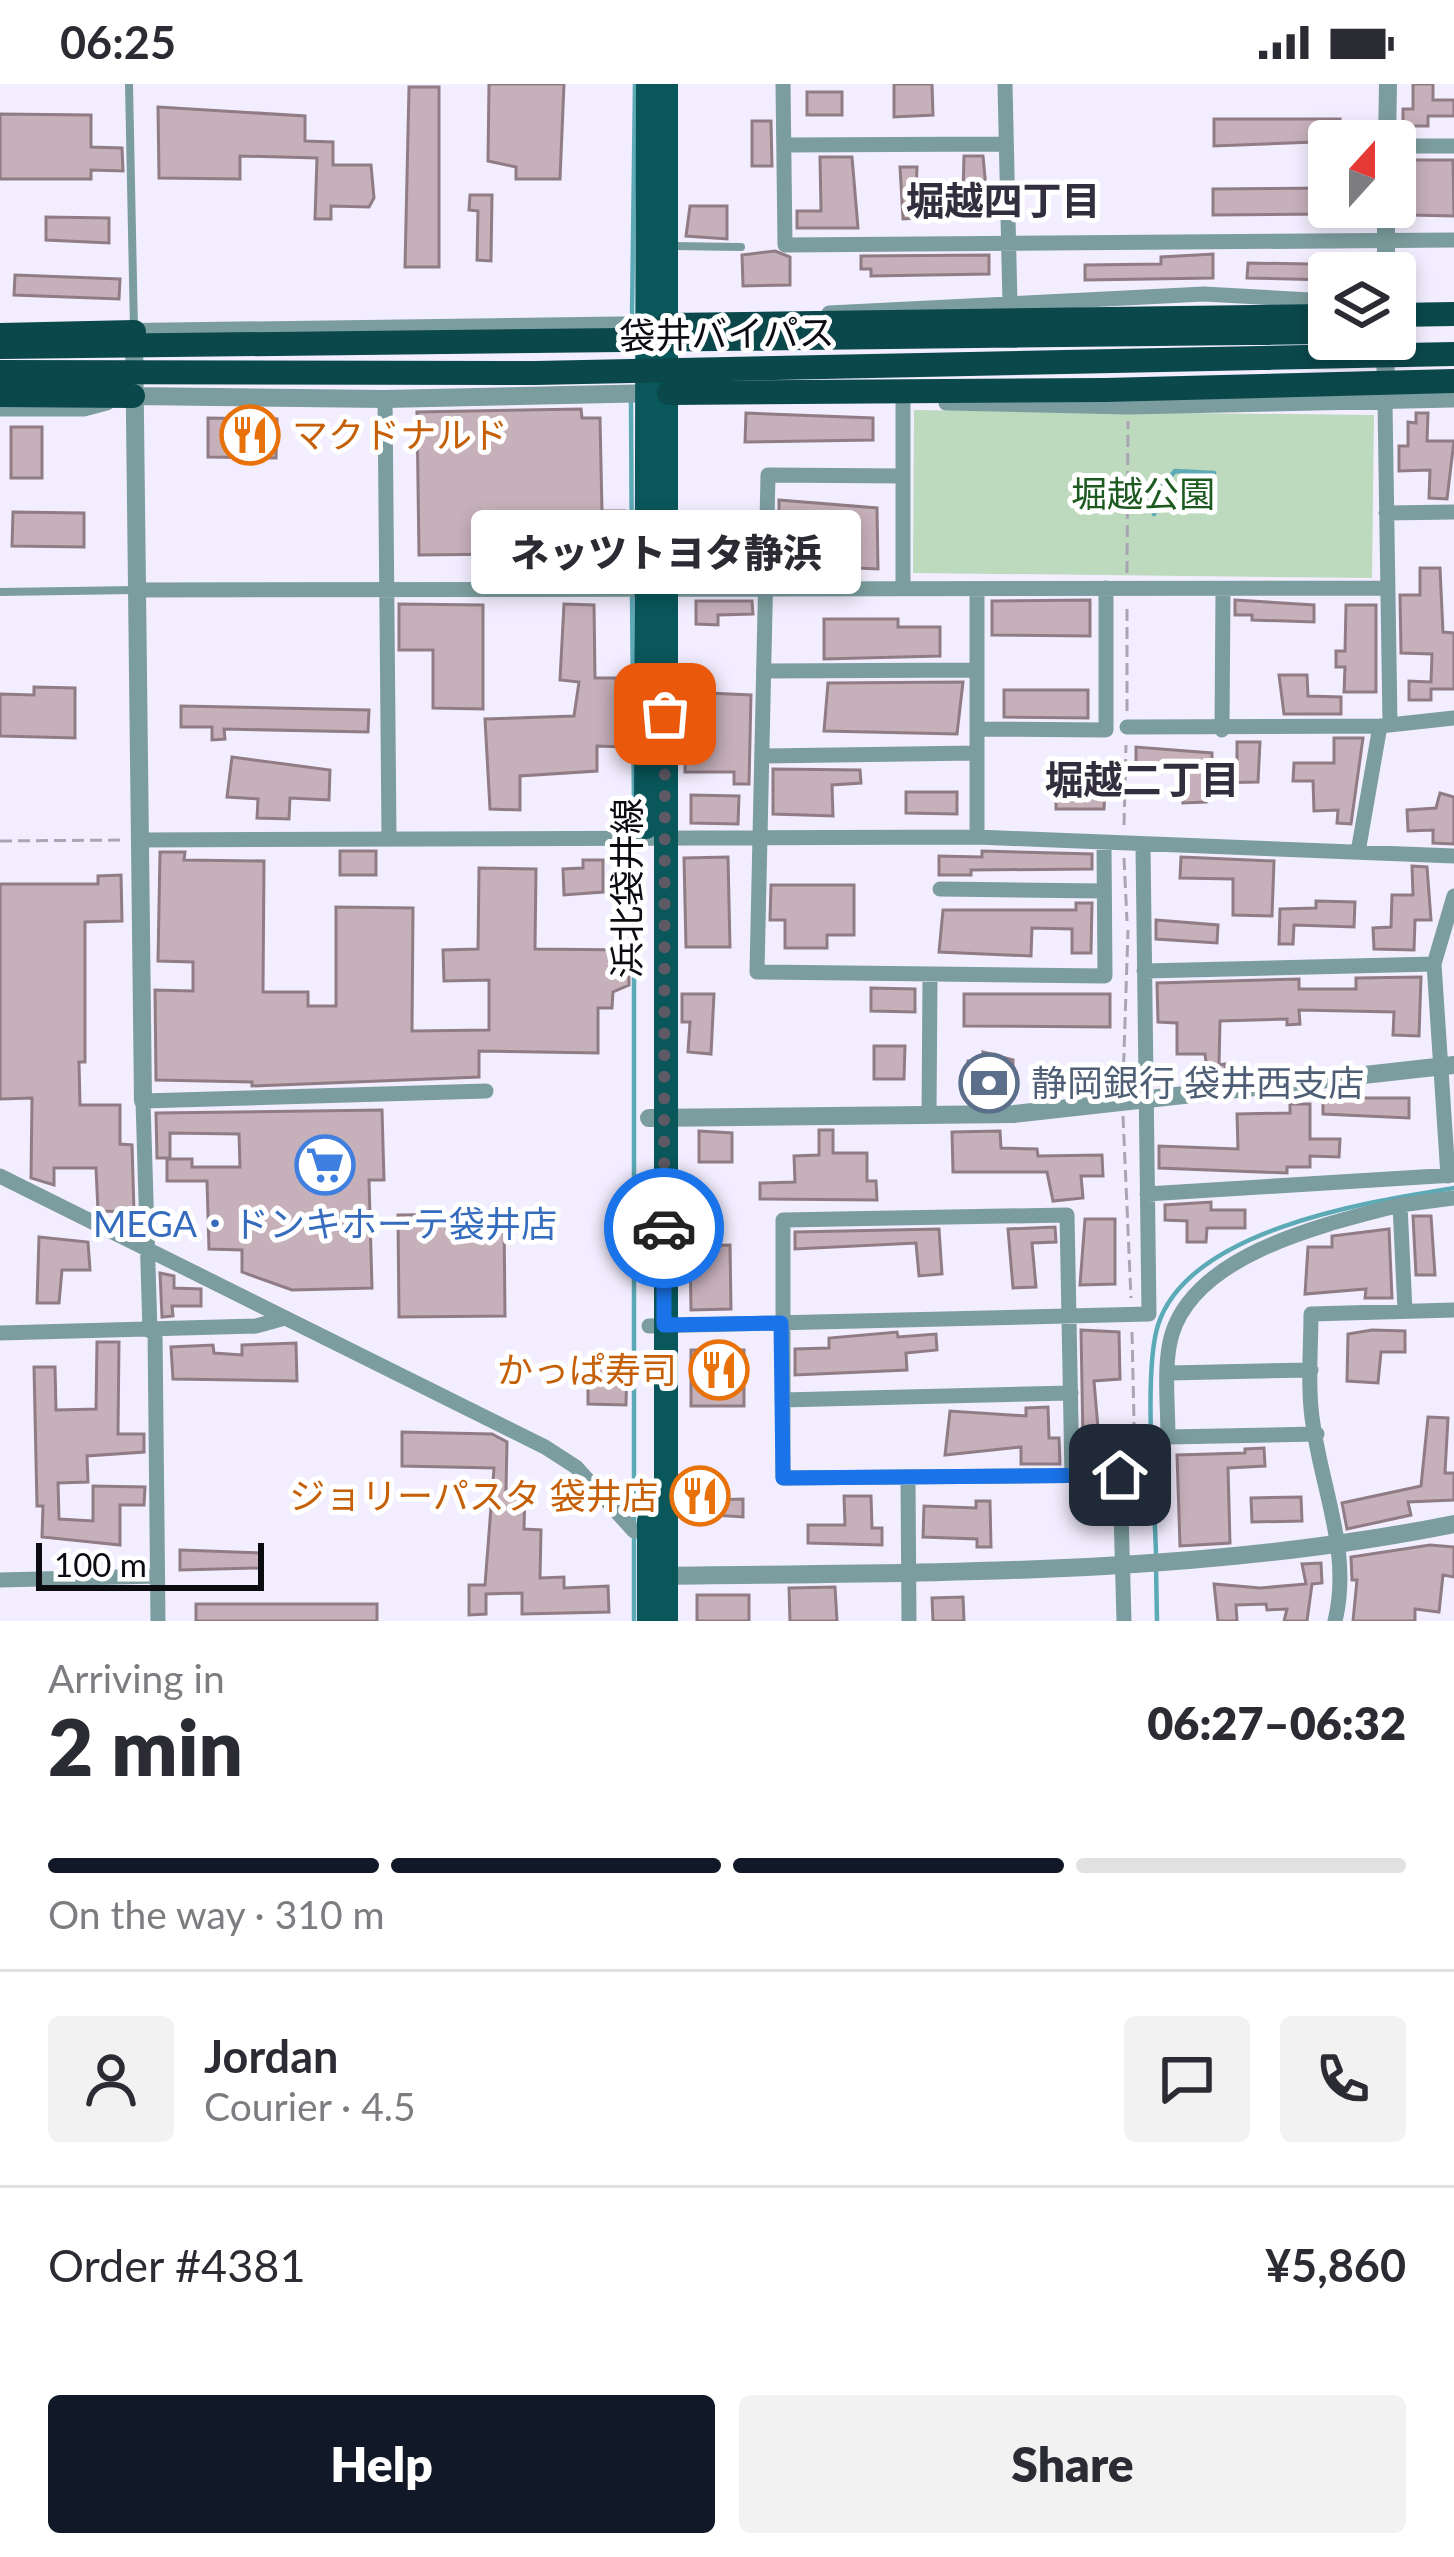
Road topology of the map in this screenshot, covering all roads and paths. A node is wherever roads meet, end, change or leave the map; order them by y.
1 (129, 84) edge
2 (647, 84) edge
3 (666, 84) edge
4 (783, 84) edge
5 (1005, 84) edge
6 (1388, 84) edge
7 (1387, 120) edge
8 (1006, 144) junction
9 (784, 145) junction
10 (1416, 146) edge
11 (1454, 146) edge
12 (1386, 228) edge
13 (1386, 240) junction
14 (1454, 240) edge
15 (1008, 241) junction
16 (665, 246) junction
17 (742, 247) dead end
18 (1386, 252) edge
19 (1308, 301) edge
20 (1010, 304) junction
21 (1416, 304) edge
22 (1454, 304) edge
23 (1454, 314) edge
24 (1416, 315) edge
25 (1308, 316) edge
26 (755, 324) junction
27 (656, 325) junction
28 (1454, 330) edge
29 (1416, 331) edge
30 (134, 332) junction
31 (1308, 332) edge
32 (2, 336) edge
33 (1454, 354) edge
34 (1386, 360) edge
35 (0, 372) edge
36 (1454, 381) edge
37 (848, 393) junction
38 (658, 394) junction
39 (0, 395) edge
40 (133, 396) junction
41 (385, 399) junction
42 (1454, 400) edge
43 (903, 401) junction
44 (1385, 404) junction
45 (1128, 407) junction
46 (0, 409) edge
47 (903, 476) junction
48 (1454, 512) edge
49 (1386, 513) junction
50 (1127, 587) junction
51 (903, 588) junction
52 (1106, 588) junction
53 (1387, 588) junction
54 (389, 589) junction
55 (766, 589) junction
56 (976, 589) junction
57 (1223, 589) junction
58 (136, 590) junction
59 (658, 590) junction
60 (0, 592) edge
61 (977, 670) junction
62 (765, 671) junction
63 (1454, 718) edge
64 (1385, 725) junction
65 (1126, 727) dead end
66 (977, 729) junction
67 (1222, 730) junction
68 (977, 754) junction
69 (764, 756) junction
70 (388, 836) junction
71 (977, 837) junction
72 (654, 838) junction
73 (140, 840) junction
74 (763, 840) junction
75 (0, 841) edge
76 (1104, 845) junction
77 (1123, 846) junction
78 (1143, 846) junction
79 (1358, 853) junction
80 (1454, 856) edge
81 (940, 889) dead end
82 (1104, 891) junction
83 (1454, 896) edge
84 (1434, 964) junction
85 (1144, 970) junction
86 (930, 977) junction
87 (1447, 1065) edge
88 (486, 1091) dead end
89 (1145, 1100) junction
90 (143, 1102) junction
91 (1122, 1103) junction
92 (929, 1116) junction
93 (656, 1118) junction
94 (1451, 1175) edge
95 (0, 1176) edge
96 (1147, 1194) junction
97 (1454, 1198) edge
98 (1400, 1205) junction
99 (150, 1250) junction
100 (1454, 1310) edge
101 (1405, 1311) junction
102 (1131, 1315) junction
103 (1070, 1316) junction
104 (285, 1318) junction
105 (781, 1323) junction
106 (657, 1325) junction
107 (152, 1330) junction
108 (0, 1333) edge
109 (1311, 1370) junction
110 (1169, 1373) junction
111 (1071, 1393) junction
112 (782, 1400) junction
113 (1317, 1434) junction
114 (1135, 1473) dead end
115 (1072, 1475) junction
116 (908, 1479) junction
117 (1454, 1524) edge
118 (658, 1529) junction
119 (1339, 1547) junction
120 (1123, 1564) junction
121 (908, 1570) junction
122 (158, 1576) junction
123 (657, 1576) junction
124 (0, 1580) edge
125 (158, 1621) edge
126 (649, 1621) edge
127 (666, 1621) edge
128 (909, 1621) edge
129 (1124, 1621) edge
130 (1335, 1621) edge

1 - 30 lane
2 - 27 main road, 浜北袋井線
3 - 16 main road, 浜北袋井線
4 - 9 street
5 - 8 street
6 - 7 street
8 - 9 street
8 - 15 street
9 - 15 street
10 - 11 street
12 - 13 street
13 - 14 street
13 - 15 street
13 - 18 street
15 - 20 street
16 - 17 lane
16 - 27 main road, 浜北袋井線
19 - 20 street
20 - 26 street
21 - 22 street
23 - 24 highway
25 - 26 highway
26 - 27 highway
27 - 30 street
27 - 38 main road, 浜北袋井線
28 - 29 highway
30 - 32 highway
30 - 40 street
31 - 32 highway, 袋井バイパス, bridge
33 - 35 highway, 袋井バイパス, bridge
34 - 44 street
36 - 37 highway, bridge
37 - 38 highway
37 - 43 street
38 - 41 street
38 - 59 main road, 浜北袋井線
39 - 40 highway
40 - 41 street
40 - 46 street
40 - 58 street
41 - 54 street
42 - 44 street
43 - 45 street
43 - 47 street
44 - 45 street
44 - 49 street
45 - 50 path
47 - 51 street
47 - 55 street
48 - 49 street
49 - 53 street
50 - 52 street
50 - 57 street
51 - 55 street
51 - 56 street
52 - 56 street
52 - 66 street
53 - 57 street
53 - 64 street
54 - 58 street
54 - 59 street
54 - 70 street
55 - 59 street
55 - 62 street
56 - 61 street
57 - 67 street
58 - 60 lane
58 - 73 street
59 - 72 main road, 浜北袋井線
61 - 62 street
61 - 66 street
62 - 69 street
63 - 64 street
64 - 67 street
64 - 79 street
65 - 67 street
66 - 68 street
68 - 69 street
68 - 71 street
69 - 74 street
70 - 72 street
70 - 73 street
71 - 74 street
71 - 76 street
72 - 74 street
72 - 93 main road, 浜北袋井線
73 - 75 path
73 - 90 street
74 - 86 street
76 - 77 street
76 - 82 street
77 - 78 street
77 - 91 path
78 - 79 street
78 - 85 street
79 - 80 street
81 - 82 street
82 - 86 street
83 - 84 street
84 - 85 street
84 - 87 street
85 - 89 street
86 - 92 street
87 - 89 street
87 - 94 street
88 - 90 street
89 - 91 street
89 - 96 street
90 - 99 street
91 - 92 street
91 - 102 path
92 - 93 street
93 - 106 main road, 浜北袋井線
94 - 96 street
95 - 99 street
96 - 102 street
97 - 98 street
98 - 101 street
98 - 110 street
99 - 104 street
99 - 107 street
100 - 101 street
101 - 109 street
102 - 103 street
102 - 114 path
103 - 105 street
103 - 105 street
103 - 111 street
104 - 107 street
104 - 118 street
105 - 106 street
105 - 112 street
106 - 118 main road, 浜北袋井線
107 - 108 street
107 - 122 street
109 - 110 street
109 - 113 street
110 - 113 street
111 - 112 street
111 - 115 street
112 - 116 street
113 - 119 street
115 - 116 street
115 - 120 street
116 - 121 street
117 - 119 street
118 - 123 main road, 浜北袋井線
119 - 120 street
119 - 130 street
120 - 121 street
120 - 129 street
121 - 123 street
121 - 128 street
122 - 124 street
122 - 125 street
123 - 126 main road, 浜北袋井線
123 - 127 main road, 浜北袋井線

